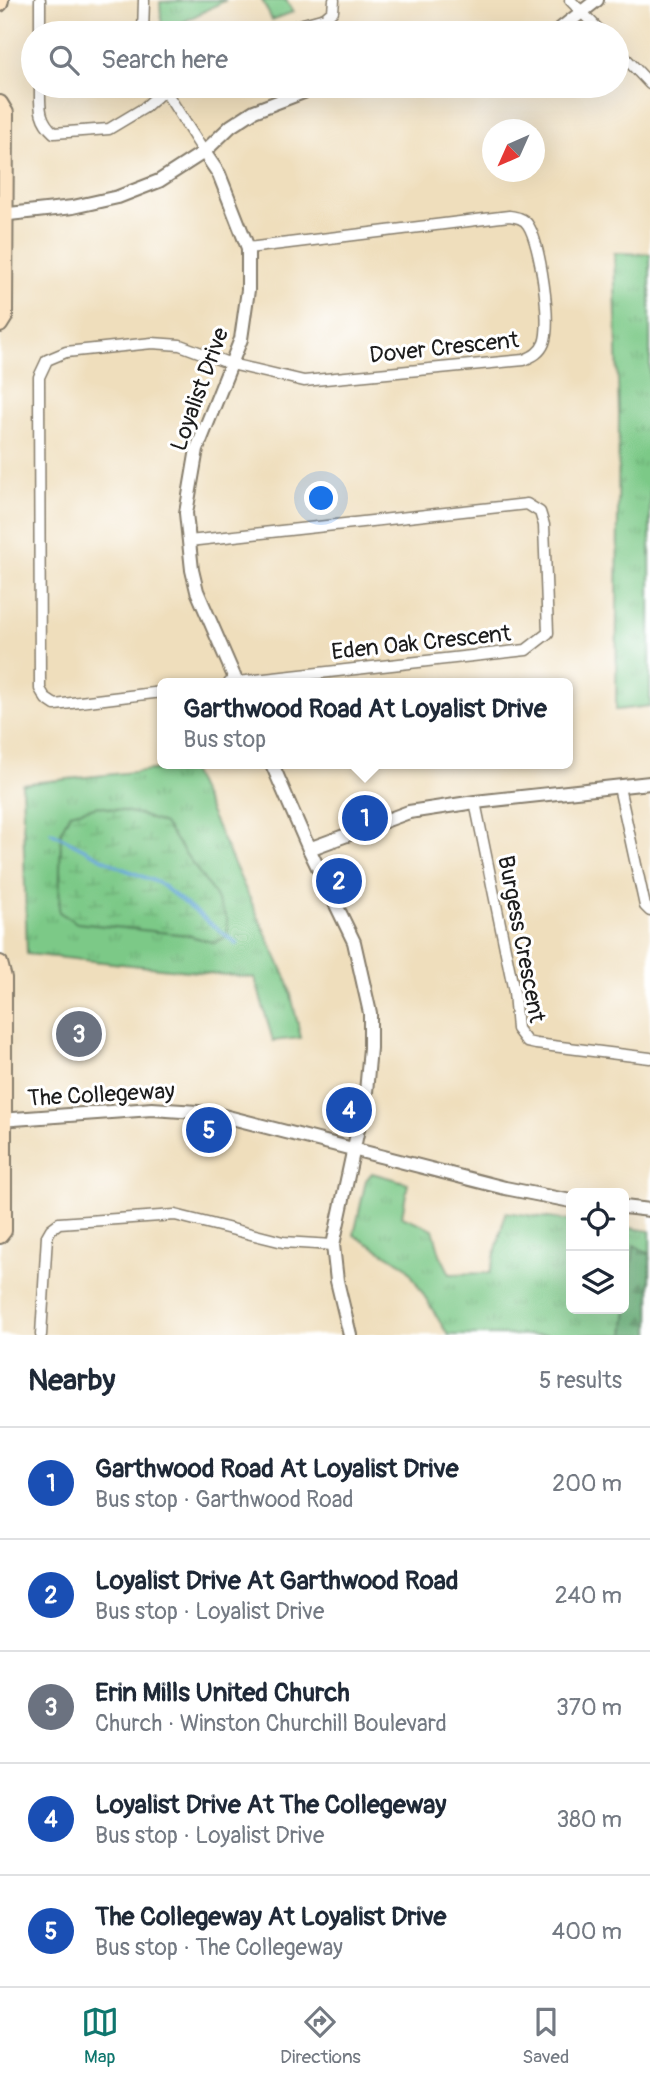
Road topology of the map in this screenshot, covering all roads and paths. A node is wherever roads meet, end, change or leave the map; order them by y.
1 (40, 0) edge
2 (144, 0) edge
3 (334, 0) edge
4 (570, 0) edge
5 (597, 0) edge
6 (582, 11) junction
7 (40, 21) edge
8 (143, 21) edge
9 (314, 21) edge
10 (570, 21) edge
11 (591, 21) edge
12 (629, 61) edge
13 (650, 84) edge
14 (40, 98) edge
15 (154, 98) edge
16 (172, 98) edge
17 (288, 98) edge
18 (0, 103) edge
19 (204, 152) junction
20 (3, 215) edge
21 (248, 248) junction
22 (0, 325) edge
23 (232, 364) junction
24 (189, 541) junction
25 (232, 678) edge
26 (278, 678) edge
27 (157, 693) edge
28 (274, 769) edge
29 (650, 783) edge
30 (619, 787) junction
31 (475, 802) junction
32 (309, 849) junction
33 (650, 911) edge
34 (0, 963) edge
35 (650, 1058) edge
36 (2, 1120) edge
37 (354, 1148) junction
38 (566, 1199) edge
39 (629, 1208) edge
40 (650, 1210) edge
41 (0, 1236) edge
42 (333, 1245) junction
43 (41, 1335) edge
44 (350, 1335) edge

1 - 7 street
2 - 8 street
3 - 9 street
4 - 6 street
5 - 6 street
6 - 10 street
6 - 11 street
12 - 13 street
14 - 15 street
16 - 19 street
17 - 19 street
18 - 20 main road
19 - 20 street
19 - 21 street, Loyalist Drive
20 - 22 main road
21 - 23 street, Loyalist Drive
21 - 23 street, Dover Crescent
23 - 24 street, Loyalist Drive
23 - 27 street
24 - 25 street, Loyalist Drive
24 - 26 street, Eden Oak Crescent
28 - 32 street
29 - 30 street
30 - 31 street
30 - 33 street
31 - 32 street
31 - 35 street, Burgess Crescent
32 - 37 street
34 - 36 main road
36 - 37 street, The Collegeway
36 - 41 main road
37 - 38 street, The Collegeway
37 - 42 street
39 - 40 street
42 - 43 street
42 - 44 street

